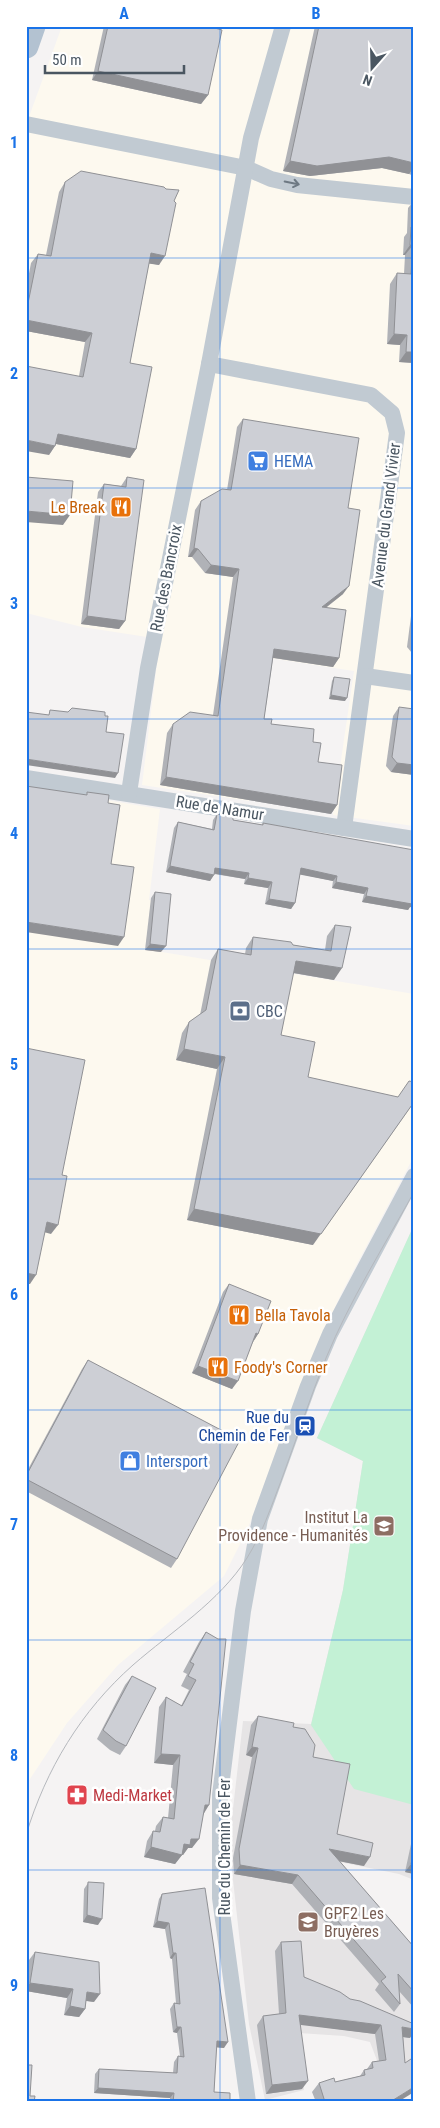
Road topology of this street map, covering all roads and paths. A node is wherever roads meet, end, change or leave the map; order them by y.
1 (33, 26) edge
2 (283, 26) edge
3 (26, 46) edge
4 (26, 124) edge
5 (246, 168) junction
6 (414, 196) edge
7 (209, 364) junction
8 (364, 676) junction
9 (414, 683) edge
10 (26, 778) edge
11 (129, 793) junction
12 (344, 828) junction
13 (414, 839) edge
14 (414, 1176) edge
15 (248, 2102) edge

1 - 3 main road
2 - 5 street
4 - 5 street
5 -> 6 street
5 - 7 street
7 - 8 street, Avenue du Grand Vivier
7 - 11 street, Rue des Bancroix
8 - 9 street
8 - 12 street, Avenue du Grand Vivier
10 - 11 street, Rue de Namur
11 - 12 street, Rue de Namur
12 - 13 street, Rue de Namur
14 - 15 street, Rue du Chemin de Fer

